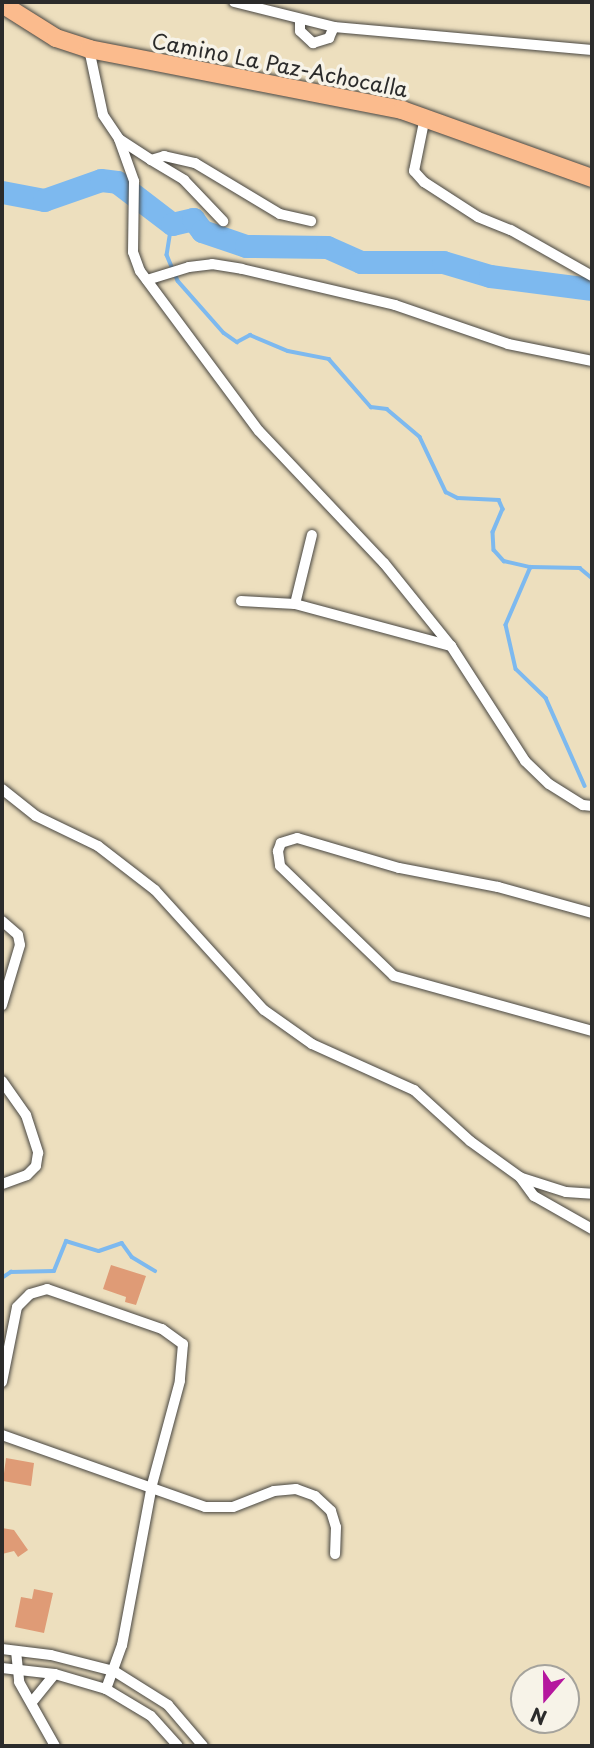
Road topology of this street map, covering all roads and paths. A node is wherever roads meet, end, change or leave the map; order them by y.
1 (234, 2) edge
2 (2, 4) edge
3 (300, 20) junction
4 (334, 27) junction
5 (89, 49) junction
6 (592, 50) edge
7 (425, 117) junction
8 (119, 139) junction
9 (151, 160) junction
10 (592, 178) edge
11 (223, 221) dead end
12 (311, 221) dead end
13 (592, 276) edge
14 (147, 280) junction
15 (592, 361) edge
16 (312, 536) dead end
17 (241, 601) dead end
18 (295, 604) junction
19 (451, 646) junction
20 (2, 789) edge
21 (589, 808) edge
22 (592, 913) edge
23 (2, 921) edge
24 (2, 1005) edge
25 (592, 1031) edge
26 (2, 1081) edge
27 (520, 1177) junction
28 (2, 1184) edge
29 (592, 1194) edge
30 (592, 1229) edge
31 (2, 1382) edge
32 (2, 1435) edge
33 (152, 1485) junction
34 (335, 1554) dead end
35 (2, 1650) edge
36 (16, 1651) junction
37 (2, 1668) edge
38 (15, 1670) junction
39 (114, 1671) junction
40 (55, 1674) junction
41 (106, 1689) junction
42 (32, 1702) junction
43 (55, 1746) edge
44 (178, 1746) edge
45 (203, 1746) edge

1 - 3 street
2 - 5 main road, Camino La Paz-Achocalla
3 - 4 street
3 - 4 street
4 - 6 street
5 - 7 main road, Camino La Paz-Achocalla
5 - 8 street
7 - 10 main road, Camino La Paz-Achocalla
7 - 13 street
8 - 9 street
8 - 14 street
9 - 11 street
9 - 12 street
14 - 15 street
14 - 19 street
16 - 18 street
17 - 18 street
18 - 19 street
19 - 21 street
20 - 27 street
22 - 25 street
23 - 24 street
26 - 28 street
27 - 29 street
27 - 30 street
31 - 33 street
32 - 33 street
33 - 34 street
33 - 39 street
35 - 36 street
36 - 38 street
36 - 39 street
37 - 38 street
38 - 40 street
38 - 42 street
39 - 41 street
39 - 45 street
40 - 41 street
40 - 42 street
41 - 44 street
42 - 43 street

